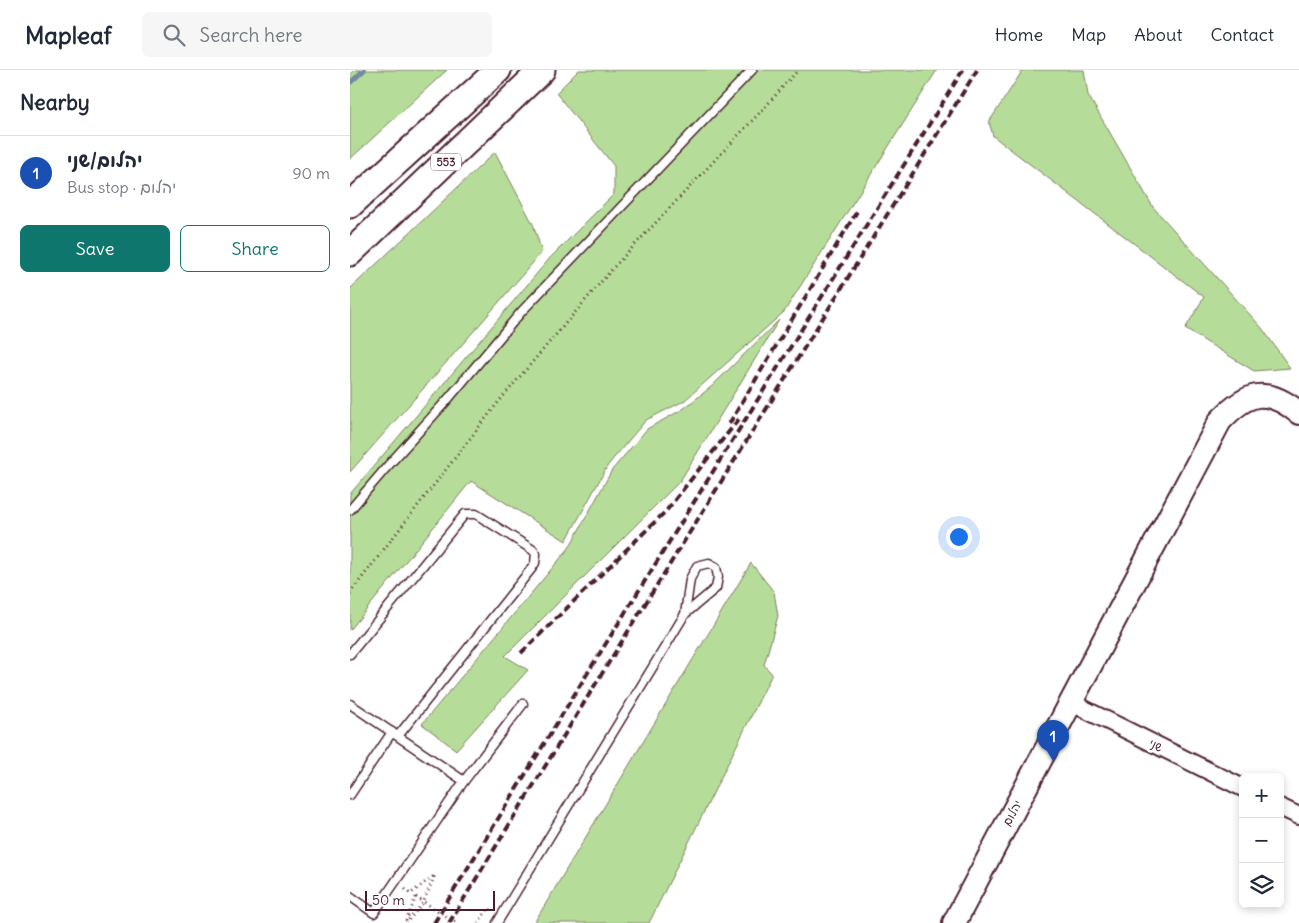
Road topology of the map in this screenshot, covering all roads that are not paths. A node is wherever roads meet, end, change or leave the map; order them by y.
1 (498, 70) edge
2 (542, 70) edge
3 (752, 70) edge
4 (350, 205) edge
5 (350, 253) edge
6 (1299, 413) edge
7 (350, 510) edge
8 (685, 614) junction
9 (350, 654) edge
10 (1070, 702) junction
11 (350, 704) edge
12 (523, 704) dead end
13 (395, 734) junction
14 (464, 780) junction
15 (1239, 786) edge
16 (350, 795) edge
17 (1284, 809) edge
18 (1299, 816) edge
19 (350, 896) edge
20 (496, 923) edge
21 (954, 923) edge

1 - 4 main road, 553
2 - 5 main road, 553
3 - 7 lane
6 - 10 main road, יהלום
8 - 8 lane
8 - 20 lane
9 - 13 lane
10 - 15 street, שני
10 - 21 main road, יהלום
11 - 13 lane
12 - 14 lane
13 - 14 lane
13 - 16 lane
14 - 19 lane
17 - 18 street

